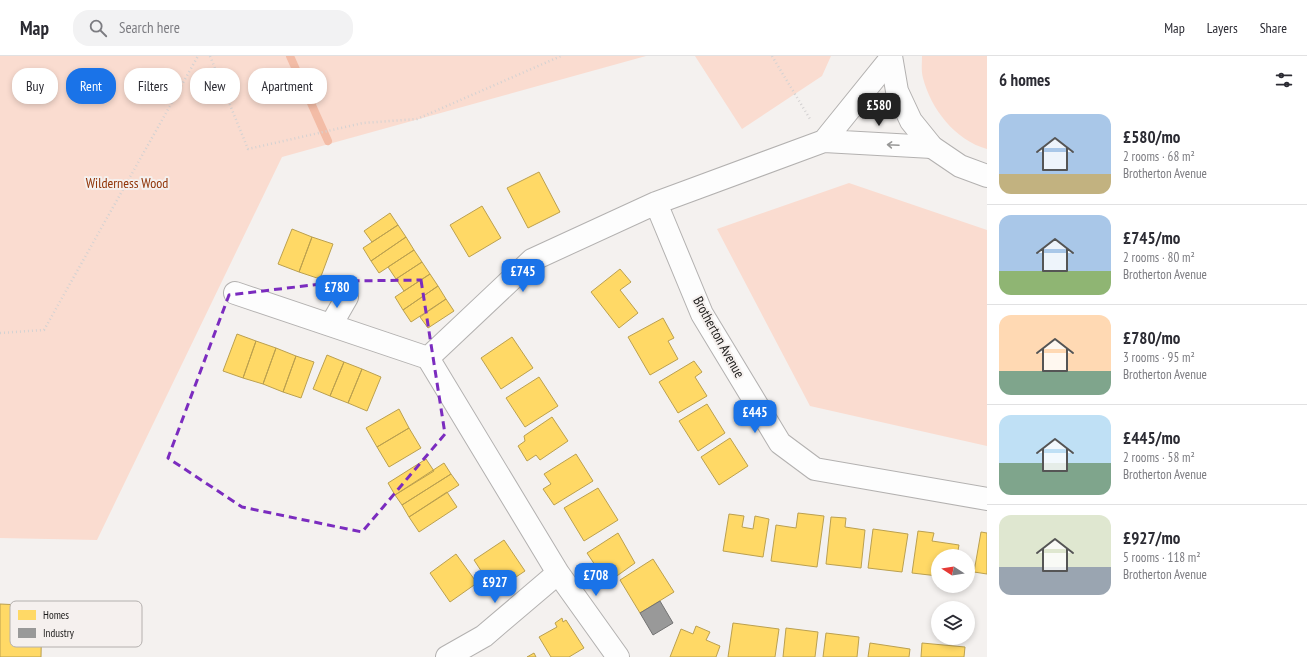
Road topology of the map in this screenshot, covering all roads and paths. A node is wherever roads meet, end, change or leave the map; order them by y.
1 (198, 56) edge
2 (210, 56) edge
3 (561, 56) edge
4 (772, 56) edge
5 (891, 57) edge
6 (824, 141) junction
7 (932, 147) junction
8 (987, 176) edge
9 (656, 203) junction
10 (236, 293) dead end
11 (348, 297) dead end
12 (331, 325) junction
13 (0, 333) edge
14 (428, 358) junction
15 (987, 499) edge
16 (558, 573) junction
17 (447, 657) edge
18 (618, 657) edge

1 - 13 path
2 - 3 path
4 - 6 path
5 - 6 street
5 - 7 street
7 -> 6 street
6 - 9 street
7 - 8 street
9 - 14 street
9 - 15 street, Brotherton Avenue
10 - 12 street
11 - 12 street
12 - 14 street
14 - 16 street
16 - 17 street
16 - 18 street

